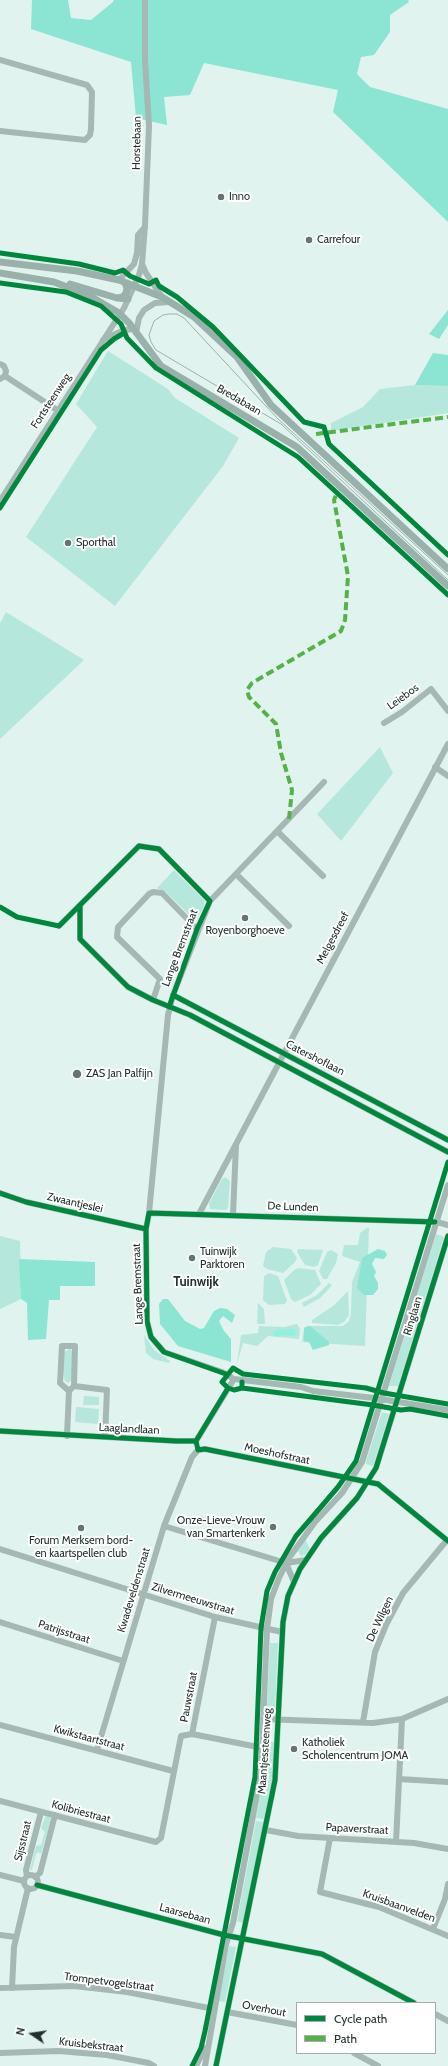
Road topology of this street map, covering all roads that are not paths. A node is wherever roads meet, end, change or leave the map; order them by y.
1 (145, 0) edge
2 (0, 60) edge
3 (0, 131) edge
4 (145, 227) junction
5 (0, 262) edge
6 (142, 264) junction
7 (0, 273) edge
8 (122, 281) junction
9 (54, 282) junction
10 (135, 286) junction
11 (162, 297) junction
12 (117, 298) junction
13 (128, 299) junction
14 (169, 302) junction
15 (119, 313) junction
16 (135, 331) junction
17 (101, 341) junction
18 (0, 364) edge
19 (2, 378) edge
20 (58, 410) junction
21 (0, 501) edge
22 (448, 569) edge
23 (448, 586) edge
24 (448, 711) edge
25 (384, 723) dead end
26 (448, 744) edge
27 (435, 767) junction
28 (448, 776) edge
29 (324, 782) dead end
30 (278, 832) junction
31 (236, 874) junction
32 (323, 876) dead end
33 (210, 901) junction
34 (80, 905) junction
35 (59, 926) dead end
36 (289, 926) dead end
37 (197, 929) junction
38 (173, 995) junction
39 (153, 1000) junction
40 (169, 1007) junction
41 (283, 1053) junction
42 (278, 1062) junction
43 (448, 1140) edge
44 (236, 1143) junction
45 (448, 1152) edge
46 (448, 1185) edge
47 (0, 1193) edge
48 (149, 1213) junction
49 (199, 1214) junction
50 (233, 1215) junction
51 (437, 1222) junction
52 (448, 1224) edge
53 (146, 1229) junction
54 (448, 1236) edge
55 (234, 1379) junction
56 (71, 1389) junction
57 (382, 1399) junction
58 (396, 1402) junction
59 (448, 1410) edge
60 (0, 1431) edge
61 (67, 1436) junction
62 (105, 1438) junction
63 (196, 1441) junction
64 (198, 1450) junction
65 (352, 1479) junction
66 (368, 1482) junction
67 (164, 1526) junction
68 (448, 1541) edge
69 (0, 1549) edge
70 (306, 1560) junction
71 (286, 1563) junction
72 (294, 1582) junction
73 (143, 1594) junction
74 (215, 1617) junction
75 (0, 1622) edge
76 (267, 1630) junction
77 (282, 1632) junction
78 (122, 1661) junction
79 (448, 1699) edge
80 (263, 1719) junction
81 (402, 1719) junction
82 (278, 1720) junction
83 (362, 1722) junction
84 (0, 1725) edge
85 (192, 1734) junction
86 (263, 1748) junction
87 (97, 1750) junction
88 (173, 1771) junction
89 (399, 1779) junction
90 (448, 1782) edge
91 (0, 1801) edge
92 (41, 1812) junction
93 (55, 1815) junction
94 (266, 1830) junction
95 (330, 1838) junction
96 (156, 1842) joint
97 (396, 1842) junction
98 (448, 1849) edge
99 (0, 1875) edge
100 (30, 1882) junction
101 (448, 1884) edge
102 (433, 1928) junction
103 (0, 1935) edge
104 (228, 1936) junction
105 (448, 1936) edge
106 (16, 1937) junction
107 (242, 1938) junction
108 (0, 1988) edge
109 (12, 1988) junction
110 (412, 2002) edge
111 (214, 2009) junction
112 (227, 2012) junction
113 (436, 2015) edge
114 (448, 2021) edge
115 (296, 2025) edge
116 (208, 2042) junction
117 (0, 2053) edge
118 (356, 2054) edge
119 (154, 2066) edge
120 (196, 2066) edge
121 (205, 2066) edge
122 (216, 2066) edge
123 (378, 2066) edge

1 - 4 street, Horstebaan
2 - 3 street
4 - 6 street, Horstebaan
4 - 8 street
5 - 8 main road, Bredabaan
6 - 10 street, Horstebaan
6 - 11 street
7 - 9 main road, Bredabaan
8 - 10 main road, Bredabaan
8 - 12 main road
9 - 12 main road
9 - 15 main road, Bredabaan
10 - 11 main road, Bredabaan
10 - 13 street, Horstebaan
11 - 14 main road, Bredabaan
12 - 13 main road
13 - 15 street, Fortsteenweg
14 - 16 street
14 - 22 main road, Bredabaan
15 - 16 main road, Bredabaan
15 - 17 street, Fortsteenweg
16 - 17 street
16 - 23 main road, Bredabaan
17 - 20 street, Fortsteenweg
18 - 19 street
19 - 20 street
20 - 21 street, Fortsteenweg
24 - 25 street, Leiebos
26 - 27 street, Melgesdreef
27 - 28 street
27 - 41 street, Melgesdreef
29 - 30 street, Lange Bremstraat
30 - 31 street, Lange Bremstraat
30 - 32 street
31 - 33 street, Lange Bremstraat
31 - 36 street
33 - 34 street, Lange Bremstraat
33 - 37 street, Lange Bremstraat
34 - 35 street, Lange Bremstraat
34 - 39 street
37 - 38 street, Lange Bremstraat
37 - 39 street, Lange Bremstraat
38 - 40 street, Lange Bremstraat
38 - 41 street, Catershoflaan
39 - 40 street
40 - 42 street, Catershoflaan
40 - 48 street, Lange Bremstraat
41 - 42 street, Melgesdreef
41 - 43 street, Catershoflaan
42 - 44 street, Melgesdreef
42 - 45 street, Catershoflaan
44 - 49 street, Melgesdreef
44 - 50 street, Melgesdreef
46 - 51 street, Ringlaan
47 - 53 street, Zwaantjeslei
48 - 49 street, De Lunden
48 - 53 street, Lange Bremstraat
49 - 50 street, De Lunden
50 - 51 street, De Lunden
51 - 52 street, De Lunden
51 - 57 street, Ringlaan
53 - 55 street, Lange Bremstraat
54 - 58 street, Ringlaan
55 - 57 street
55 - 63 street
56 - 56 street
56 - 61 street
56 - 62 street
57 - 58 street
57 - 65 street, Maantjessteenweg
58 - 59 street
58 - 66 street, Maantjessteenweg
60 - 61 street, Laaglandlaan
61 - 62 street, Laaglandlaan
62 - 63 street, Laaglandlaan
63 - 64 street
64 - 65 street, Moeshofstraat
64 - 67 street, Kwadeveldenstraat
65 - 66 street
65 - 71 street, Maantjessteenweg
66 - 68 street
66 - 70 street, Maantjessteenweg
67 - 71 street
67 - 73 street, Kwadeveldenstraat
68 - 83 street, De Wilgen
69 - 73 street, Zilvermeeuwstraat
70 - 71 street
70 - 72 street, Maantjessteenweg
71 - 72 street
71 - 76 street, Maantjessteenweg
72 - 77 street, Maantjessteenweg
73 - 74 street, Zilvermeeuwstraat
73 - 78 street, Kwadeveldenstraat
74 - 76 street, Zilvermeeuwstraat
74 - 85 street, Pauwstraat
75 - 78 street, Patrijsstraat
76 - 77 street
76 - 80 street, Maantjessteenweg
77 - 82 street, Maantjessteenweg
78 - 87 street, Kwadeveldenstraat
79 - 81 street
80 - 82 street, Maantjessteenweg
80 - 86 street, Maantjessteenweg
81 - 83 street
81 - 89 street
82 - 83 street
82 - 94 street, Maantjessteenweg
84 - 87 street, Kwikstaartstraat
85 - 86 street
85 - 88 street, Pauwstraat
86 - 104 street, Maantjessteenweg
87 - 88 street, Kwikstaartstraat
88 - 96 street, Pauwstraat
89 - 90 street
89 - 97 street
91 - 92 street, Kolibriestraat
92 - 93 street, Kolibriestraat
92 - 100 street, Sijsstraat
93 - 96 street, Kolibriestraat
93 - 100 street
94 - 95 street, Papaverstraat
94 - 107 street, Maantjessteenweg
95 - 97 street, Papaverstraat
95 - 102 street, Kruisbaanvelden
97 - 98 street, Papaverstraat
99 - 100 street, Laarsebaan
100 - 104 street, Laarsebaan
100 - 106 street
101 - 102 street
102 - 105 street, Kruisbaanvelden
103 - 106 street
104 - 107 street, Laarsebaan
104 - 111 street, Maantjessteenweg
106 - 109 street
107 - 110 street, Laarsebaan
107 - 112 street, Maantjessteenweg
108 - 109 street, Trompetvogelstraat
109 - 111 street, Trompetvogelstraat
111 - 116 street, Maantjessteenweg
112 - 115 street, Overhout
112 - 122 street, Maantjessteenweg
113 - 114 street
116 - 120 street
116 - 121 street, Maantjessteenweg
117 - 119 street, Kruisbekstraat
118 - 123 street

